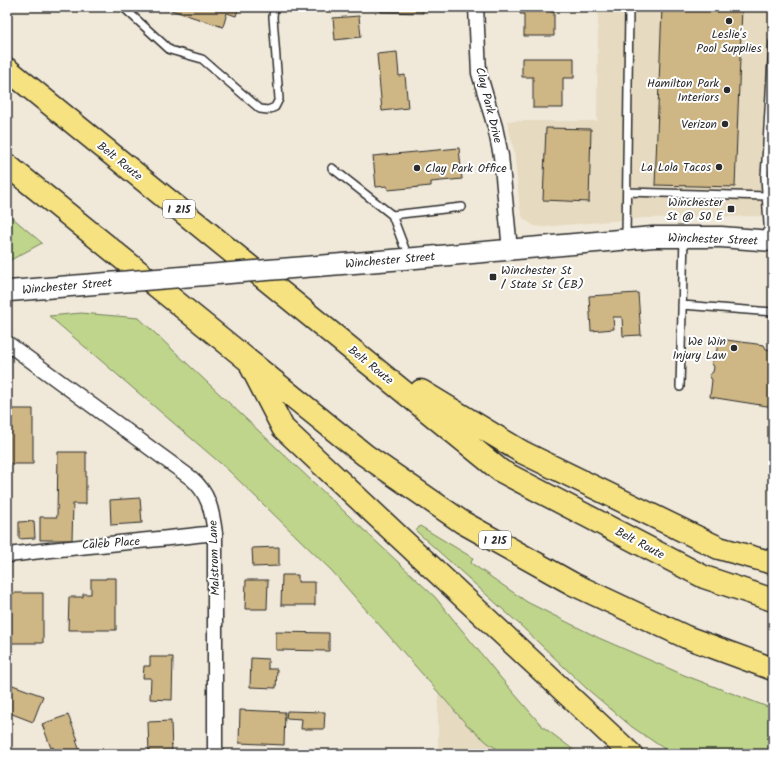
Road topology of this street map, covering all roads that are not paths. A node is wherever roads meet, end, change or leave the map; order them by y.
1 (123, 7) edge
2 (274, 7) edge
3 (476, 7) edge
4 (627, 7) edge
5 (773, 43) edge
6 (7, 69) edge
7 (772, 86) edge
8 (7, 165) edge
9 (332, 168) dead end
10 (628, 192) junction
11 (767, 196) junction
12 (462, 207) dead end
13 (392, 215) junction
14 (684, 237) junction
15 (626, 239) junction
16 (771, 241) edge
17 (510, 250) junction
18 (407, 259) junction
19 (8, 291) edge
20 (682, 305) junction
21 (773, 312) edge
22 (7, 343) edge
23 (351, 349) junction
24 (248, 360) junction
25 (680, 386) dead end
26 (216, 533) junction
27 (8, 555) edge
28 (773, 563) edge
29 (773, 600) edge
30 (773, 669) edge
31 (215, 754) edge
32 (631, 754) edge

1 - 2 lane
3 - 17 street, Clay Park Drive
4 - 10 lane
5 - 7 lane
6 - 23 highway, Belt Route / I 215
7 - 11 lane
8 - 24 highway, I 215
9 - 13 lane
10 - 11 lane
10 - 15 lane
11 - 16 lane
12 - 13 lane
13 - 18 lane
14 - 15 main road, Winchester Street
14 - 16 main road, Winchester Street
14 - 20 lane
15 - 17 main road, Winchester Street
17 - 18 main road, Winchester Street
18 - 19 main road, Winchester Street, bridge
20 - 21 lane
20 - 25 lane
22 - 26 street, Malstrom Lane
23 - 28 highway
23 - 29 highway, Belt Route / I 215
24 - 30 highway, I 215
24 - 32 highway
26 - 27 street, Caleb Place
26 - 31 street, Malstrom Lane

